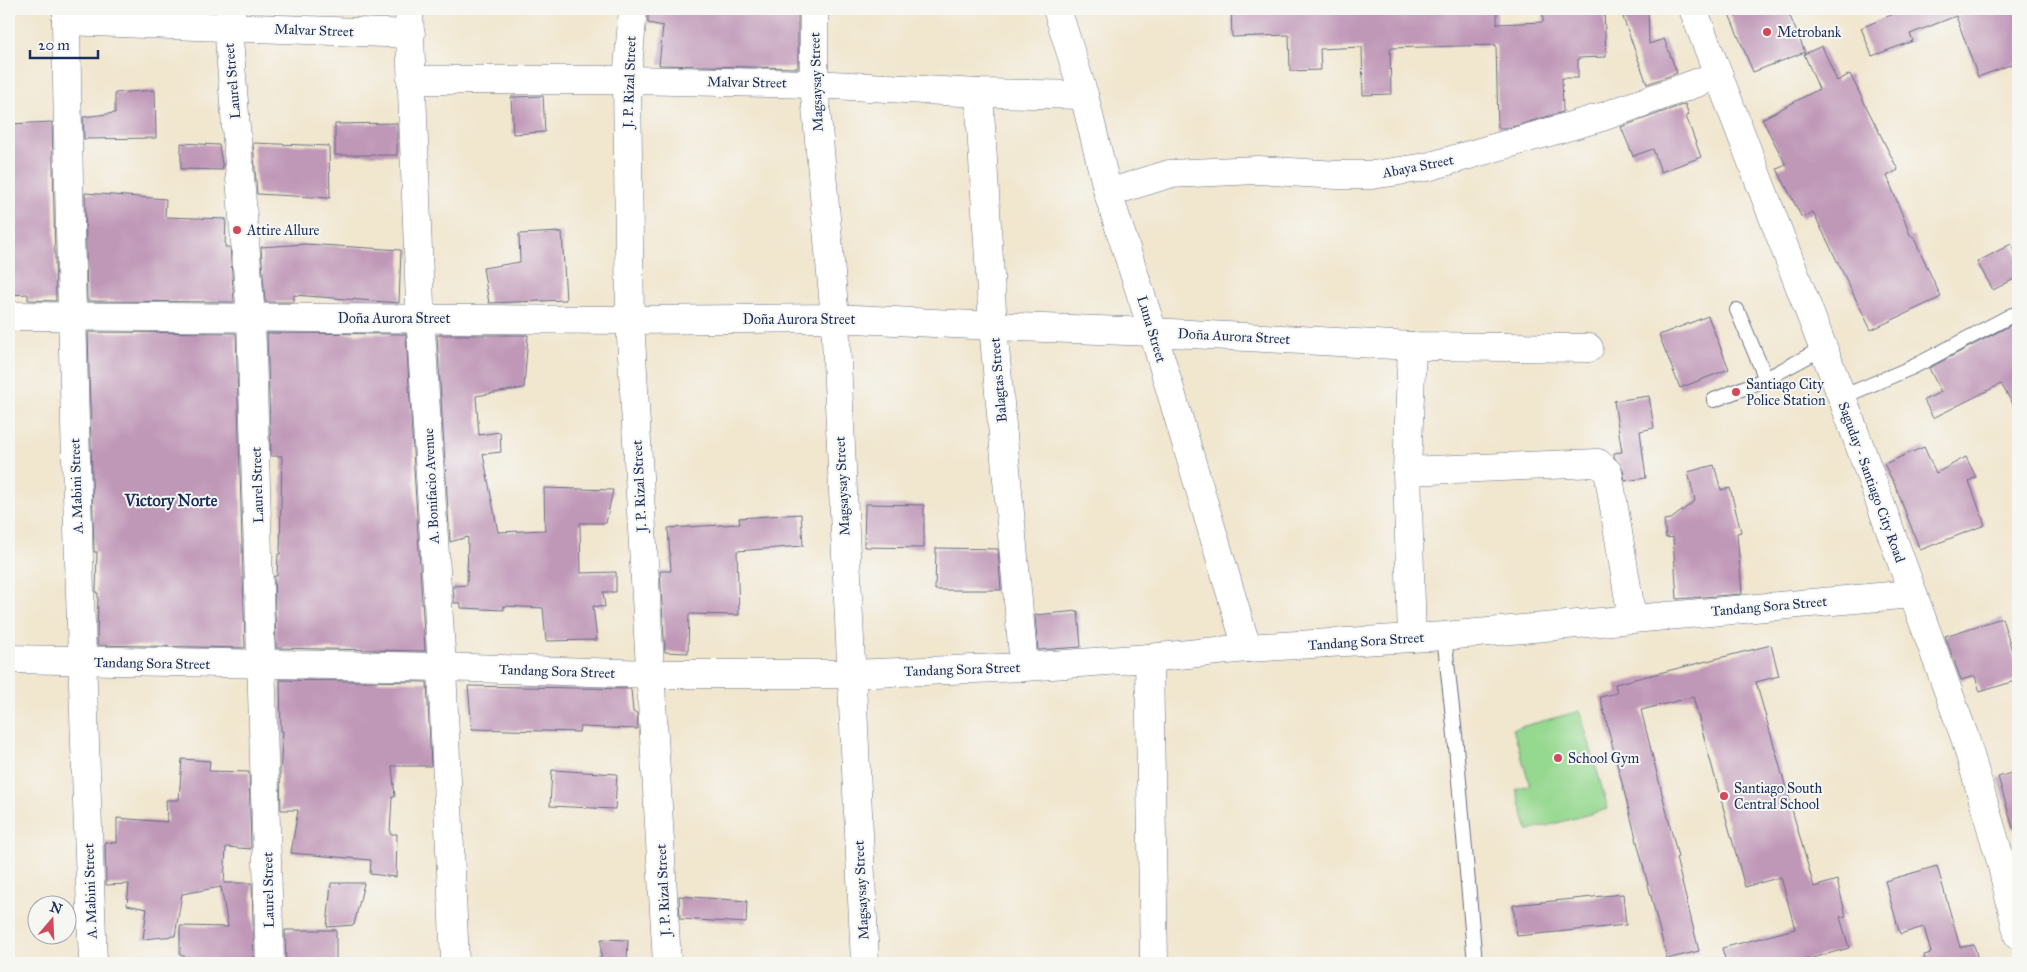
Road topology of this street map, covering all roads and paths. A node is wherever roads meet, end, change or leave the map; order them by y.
1 (633, 9) edge
2 (814, 9) edge
3 (1057, 9) edge
4 (1693, 9) edge
5 (67, 15) edge
6 (230, 18) edge
7 (410, 21) edge
8 (1719, 75) junction
9 (410, 80) junction
10 (627, 80) junction
11 (814, 84) junction
12 (979, 93) junction
13 (1084, 95) junction
14 (1108, 192) junction
15 (1737, 310) dead end
16 (2012, 315) dead end
17 (9, 316) edge
18 (71, 317) junction
19 (251, 318) junction
20 (421, 318) junction
21 (835, 318) junction
22 (630, 320) junction
23 (993, 326) junction
24 (1153, 332) junction
25 (1412, 346) junction
26 (1589, 348) dead end
27 (1823, 348) junction
28 (1766, 379) junction
29 (1842, 397) junction
30 (1714, 400) dead end
31 (1407, 471) junction
32 (1912, 594) junction
33 (1632, 618) junction
34 (1444, 636) junction
35 (1412, 638) junction
36 (1247, 648) junction
37 (1149, 658) junction
38 (9, 659) edge
39 (81, 661) junction
40 (263, 665) junction
41 (442, 667) junction
42 (1024, 667) junction
43 (650, 674) junction
44 (850, 674) junction
45 (2010, 860) edge
46 (2018, 935) edge
47 (93, 963) edge
48 (270, 963) edge
49 (455, 963) edge
50 (667, 963) edge
51 (865, 963) edge
52 (1154, 963) edge
53 (1474, 963) edge

1 - 10 street, J. P. Rizal Street
2 - 11 street, Magsaysay Street
3 - 13 street, Luna Street
4 - 8 street, Saguday - Santiago City Road
5 - 6 street, Malvar Street
5 - 18 street, A. Mabini Street
6 - 7 street, Malvar Street
6 - 19 street, Laurel Street
7 - 9 street, A. Bonifacio Avenue
8 - 14 street, Abaya Street
8 - 27 street, Saguday - Santiago City Road
9 - 10 street, Malvar Street
9 - 20 street, A. Bonifacio Avenue
10 - 11 street, Malvar Street
10 - 22 street, J. P. Rizal Street
11 - 12 street, Malvar Street
11 - 21 street, Magsaysay Street
12 - 13 street, Malvar Street
12 - 23 street, Balagtas Street
13 - 14 street, Luna Street
14 - 24 street, Luna Street
15 - 28 lane
16 - 29 lane
17 - 18 street, Doña Aurora Street
18 - 19 street, Doña Aurora Street
18 - 39 street, A. Mabini Street
19 - 20 street, Doña Aurora Street
19 - 40 street, Laurel Street
20 - 22 street, Doña Aurora Street
20 - 41 street, A. Bonifacio Avenue
21 - 22 street, Doña Aurora Street
21 - 23 street, Doña Aurora Street
21 - 44 street, Magsaysay Street
22 - 43 street, J. P. Rizal Street
23 - 24 street, Doña Aurora Street
23 - 42 street, Balagtas Street
24 - 25 street, Doña Aurora Street
24 - 36 street, Luna Street
25 - 26 street, Doña Aurora Street
25 - 31 street
27 - 28 lane
27 - 29 street, Saguday - Santiago City Road
28 - 30 lane
29 - 32 street, Saguday - Santiago City Road
31 - 33 street
31 - 35 street
32 - 33 street, Tandang Sora Street
32 - 45 street, Saguday - Santiago City Road
33 - 34 street, Tandang Sora Street
34 - 35 street, Tandang Sora Street
34 - 53 lane
35 - 36 street, Tandang Sora Street
36 - 37 street, Tandang Sora Street
37 - 42 street, Tandang Sora Street
37 - 52 street
38 - 39 street, Tandang Sora Street
39 - 40 street, Tandang Sora Street
39 - 47 street, A. Mabini Street
40 - 41 street, Tandang Sora Street
40 - 48 street, Laurel Street
41 - 43 street, Tandang Sora Street
41 - 49 street, A. Bonifacio Avenue
42 - 44 street, Tandang Sora Street
43 - 44 street, Tandang Sora Street
43 - 50 street, J. P. Rizal Street
44 - 51 street, Magsaysay Street
45 - 46 street, Saguday - Santiago City Road

